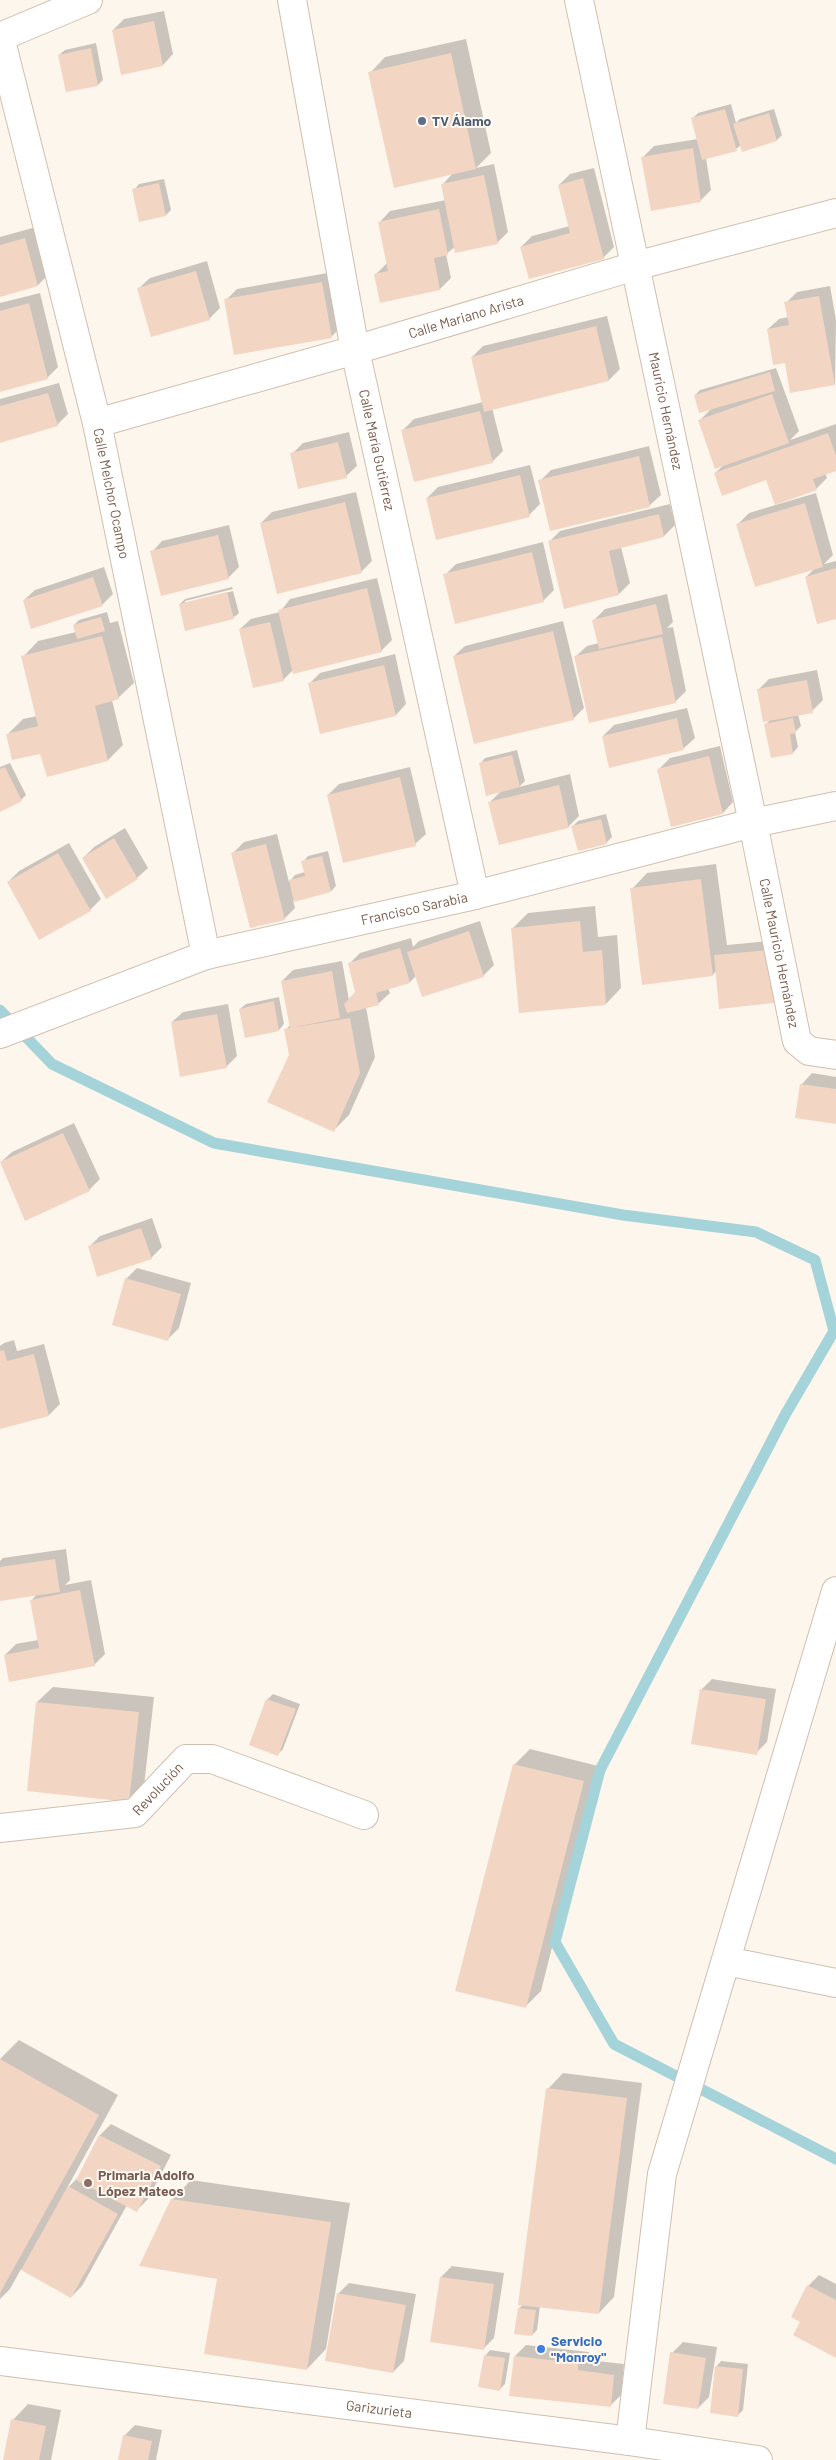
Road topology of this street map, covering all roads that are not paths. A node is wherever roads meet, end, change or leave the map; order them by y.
1 (88, 0) edge
2 (292, 0) edge
3 (579, 0) edge
4 (0, 37) edge
5 (836, 213) edge
6 (635, 266) junction
7 (356, 350) junction
8 (97, 423) junction
9 (836, 806) edge
10 (753, 822) junction
11 (475, 895) junction
12 (206, 955) junction
13 (0, 1034) edge
14 (836, 1055) edge
15 (836, 1591) edge
16 (364, 1815) dead end
17 (1, 1822) edge
18 (726, 1961) junction
19 (836, 1983) edge
20 (0, 2361) edge
21 (620, 2447) edge
22 (758, 2460) edge

1 - 4 street
2 - 7 street, Calle María Gutiérrez
3 - 6 street, Mauricio Hernández
4 - 8 street, Calle Melchor Ocampo
5 - 6 street, Calle Mariano Arista
6 - 7 street, Calle Mariano Arista
6 - 10 street, Mauricio Hernández
7 - 8 street, Calle Mariano Arista
7 - 11 street, Calle María Gutiérrez
8 - 12 street, Calle Melchor Ocampo
9 - 10 street, Francisco Sarabia
10 - 11 street, Francisco Sarabia
10 - 14 street, Calle Mauricio Hernández
11 - 12 street, Francisco Sarabia
12 - 13 street, Francisco Sarabia
15 - 18 street
16 - 17 street, Revolución
18 - 19 street
18 - 21 street
20 - 21 street, Garizurieta
21 - 22 street, Garizurieta

